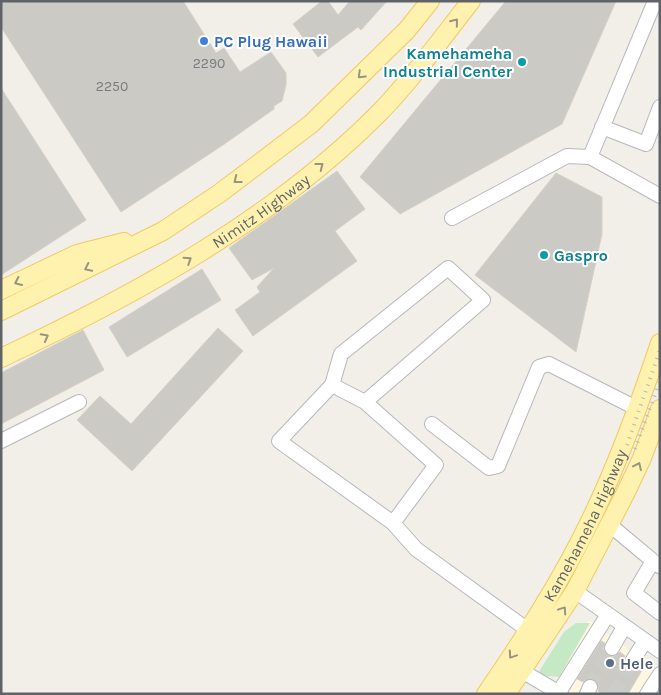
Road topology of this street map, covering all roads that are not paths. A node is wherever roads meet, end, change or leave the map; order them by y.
1 (430, 1) edge
2 (471, 1) edge
3 (654, 1) edge
4 (660, 108) edge
5 (602, 127) junction
6 (590, 157) junction
7 (660, 196) edge
8 (452, 218) dead end
9 (163, 231) junction
10 (1, 290) edge
11 (1, 311) edge
12 (660, 343) edge
13 (1, 358) edge
14 (332, 385) junction
15 (79, 402) dead end
16 (365, 402) junction
17 (638, 409) junction
18 (660, 409) edge
19 (432, 424) dead end
20 (1, 441) edge
21 (394, 523) junction
22 (610, 525) junction
23 (656, 563) edge
24 (575, 591) junction
25 (660, 613) edge
26 (607, 616) junction
27 (624, 627) junction
28 (536, 636) junction
29 (645, 641) junction
30 (612, 648) tunnel mouth
31 (660, 651) edge
32 (633, 660) tunnel mouth
33 (522, 671) junction
34 (660, 674) edge
35 (560, 693) edge
36 (486, 694) edge
37 (506, 694) edge
38 (647, 694) edge

1 -> 9 main road
13 -> 2 main road, Nimitz Highway
3 - 5 lane
4 - 5 lane
5 - 6 lane
6 - 7 lane
6 - 8 lane
9 -> 10 main road
9 -> 11 main road
12 - 17 main road, Kamehameha Highway
14 - 16 lane
14 - 16 lane
14 - 21 lane
15 - 20 lane
16 - 21 lane
17 - 19 lane
17 - 28 main road, Kamehameha Highway
22 -> 18 main road, Kamehameha Highway
21 - 28 lane
22 - 23 lane
22 - 24 main road, Kamehameha Highway
23 - 25 lane
24 - 26 lane
28 -> 24 main road, Kamehameha Highway
26 - 27 lane
26 - 35 lane
27 - 29 lane
27 - 30 lane
28 - 33 main road, Kamehameha Highway
28 -> 36 main road, Kamehameha Highway
29 - 31 lane
29 - 32 lane
33 - 35 lane
33 - 37 main road, Kamehameha Highway
34 - 38 lane

